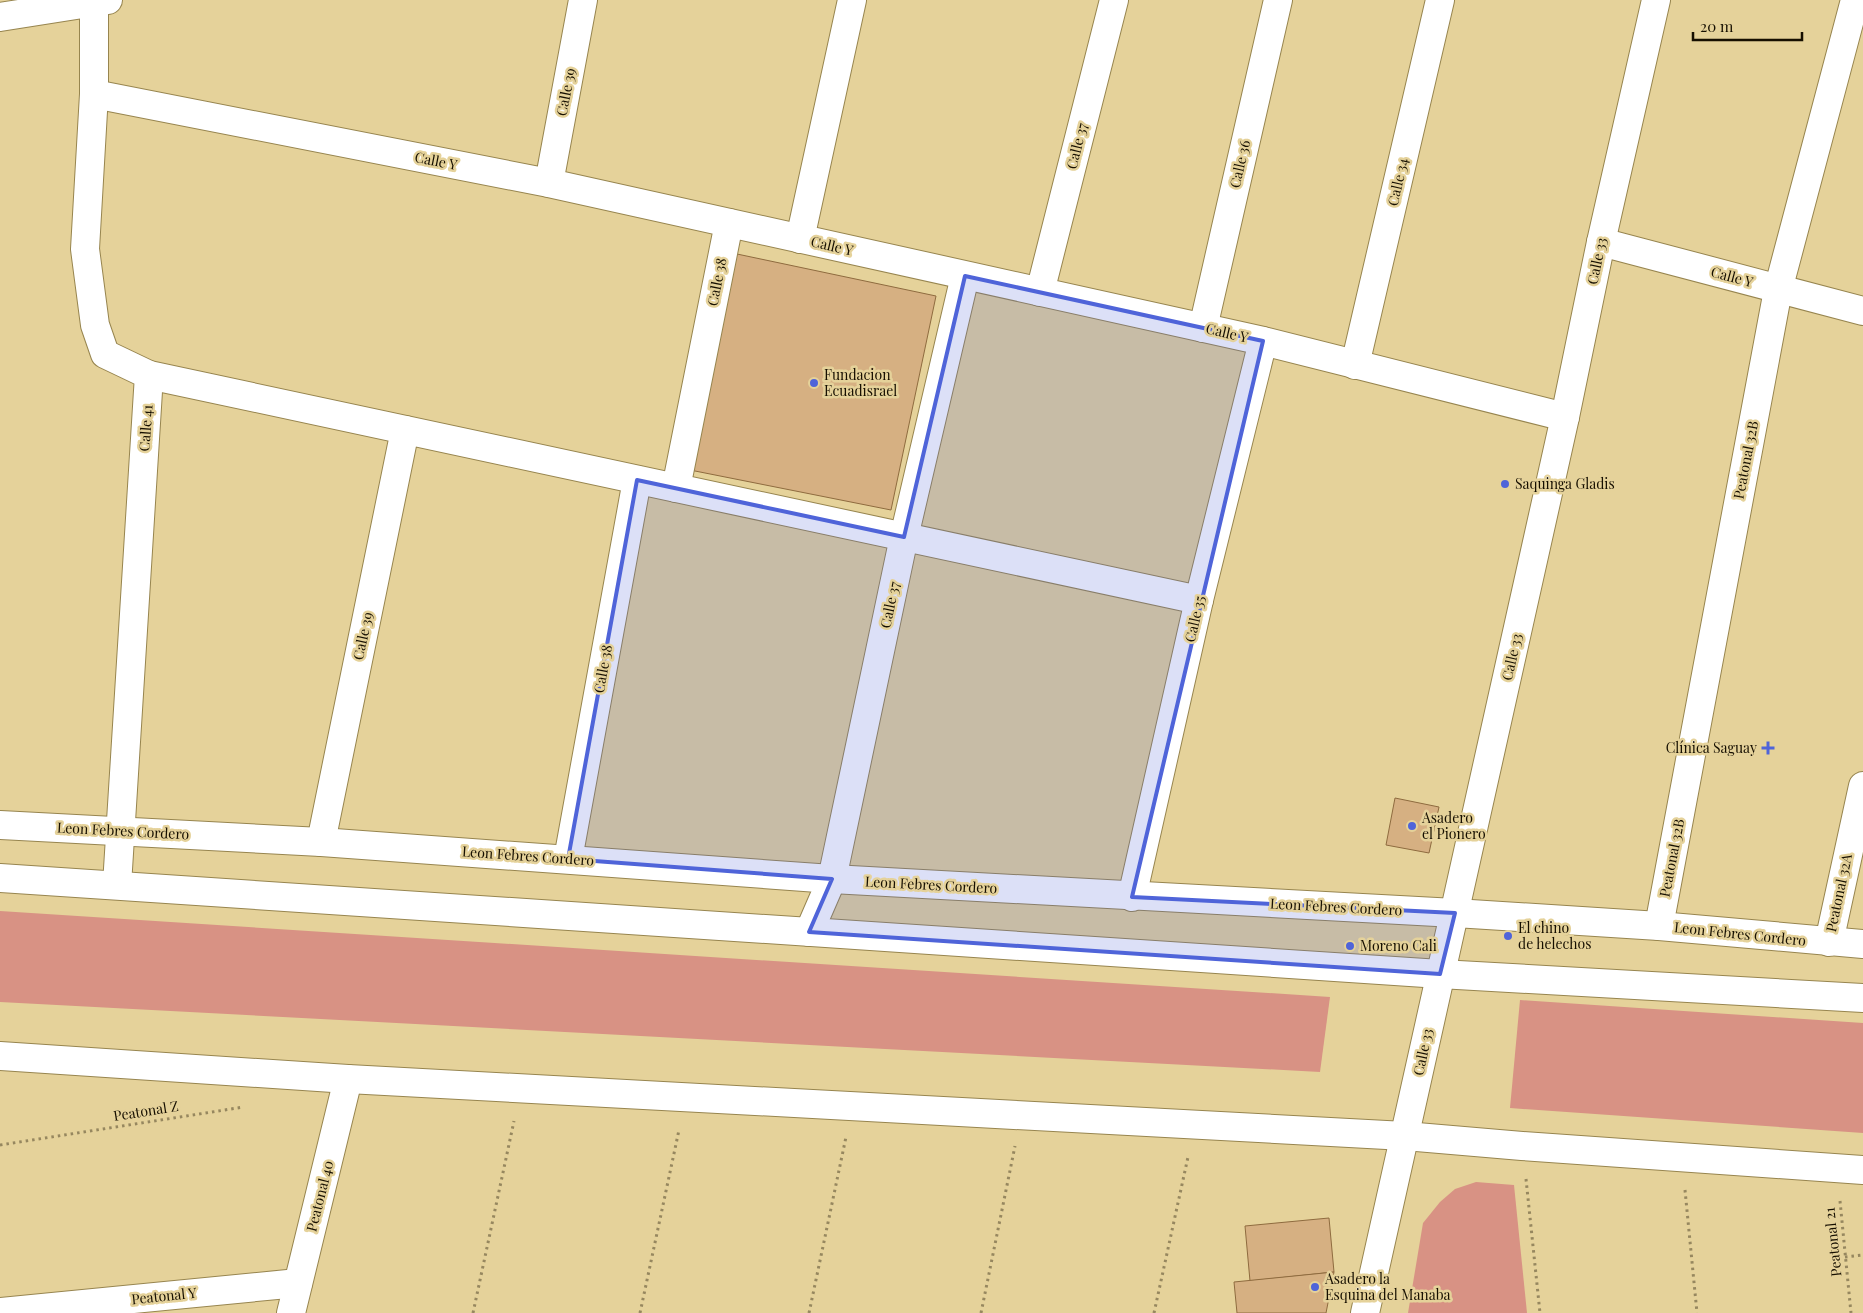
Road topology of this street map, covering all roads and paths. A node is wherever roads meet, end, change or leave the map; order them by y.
1 (583, 0) edge
2 (852, 0) edge
3 (1114, 0) edge
4 (1278, 0) edge
5 (1440, 0) edge
6 (1656, 0) edge
7 (1855, 0) edge
8 (101, 1) edge
9 (0, 17) edge
10 (94, 94) junction
11 (549, 183) junction
12 (729, 223) junction
13 (800, 239) junction
14 (1601, 242) junction
15 (965, 276) junction
16 (1778, 290) junction
17 (1040, 292) junction
18 (1863, 311) edge
19 (1203, 328) junction
20 (1263, 341) junction
21 (1355, 365) junction
22 (149, 375) junction
23 (1565, 417) junction
24 (405, 430) junction
25 (637, 480) junction
26 (676, 488) junction
27 (904, 537) junction
28 (1199, 600) junction
29 (1863, 786) edge
30 (0, 824) edge
31 (120, 831) junction
32 (321, 842) junction
33 (568, 859) junction
34 (0, 878) edge
35 (832, 879) junction
36 (117, 885) junction
37 (1132, 897) junction
38 (1455, 913) junction
39 (1659, 926) junction
40 (809, 932) junction
41 (1829, 942) junction
42 (1863, 944) edge
43 (1440, 974) junction
44 (1863, 998) edge
45 (0, 1056) edge
46 (348, 1079) junction
47 (521, 1089) junction
48 (686, 1098) junction
49 (246, 1106) dead end
50 (852, 1107) junction
51 (1021, 1116) junction
52 (1195, 1126) junction
53 (1405, 1136) junction
54 (0, 1145) edge
55 (1522, 1146) junction
56 (1682, 1157) junction
57 (1850, 1169) edge
58 (1863, 1256) edge
59 (1845, 1257) junction
60 (298, 1283) junction
61 (0, 1312) edge
62 (291, 1313) edge
63 (473, 1313) edge
64 (640, 1313) edge
65 (809, 1313) edge
66 (981, 1313) edge
67 (1154, 1313) edge
68 (1365, 1313) edge
69 (1540, 1313) edge
70 (1697, 1313) edge
71 (1851, 1313) edge

1 - 11 street, Calle 39
2 - 13 street
3 - 17 street, Calle 37
4 - 19 street, Calle 36
5 - 21 street, Calle 34
6 - 14 street, Calle 33
7 - 16 street, Peatonal 32B
8 - 9 street
8 - 10 street
10 - 11 street, Calle Y
10 - 22 street
11 - 12 street, Calle Y
12 - 13 street, Calle Y
12 - 26 street, Calle 38
13 - 15 street, Calle Y
14 - 16 street, Calle Y
14 - 23 street, Calle 33
15 - 17 street, Calle Y
15 - 27 street, Calle 37
16 - 18 street, Calle Y
16 - 39 street, Peatonal 32B
17 - 19 street, Calle Y
19 - 20 street, Calle Y
20 - 21 street, Calle Y
20 - 28 street, Calle 35
21 - 23 street, Calle Y
22 - 24 street
22 - 31 street, Calle 41
23 - 38 street, Calle 33
24 - 25 street
24 - 32 street, Calle 39
25 - 26 street
25 - 33 street, Calle 38
26 - 27 street
27 - 28 street
27 - 35 street, Calle 37
28 - 37 street, Calle 35
29 - 41 street, Peatonal 32A
30 - 31 street, Leon Febres Cordero
31 - 32 street, Leon Febres Cordero
31 - 36 street, Calle 41
32 - 33 street, Leon Febres Cordero
33 - 35 street, Leon Febres Cordero
34 - 36 street
35 - 37 street, Leon Febres Cordero
35 - 40 street, Calle 37
36 - 40 street
37 - 38 street, Leon Febres Cordero
38 - 39 street, Leon Febres Cordero
38 - 43 street, Calle 33
39 - 41 street, Leon Febres Cordero
40 - 43 street
41 - 42 street, Leon Febres Cordero
43 - 44 street
43 - 53 street, Calle 33
45 - 46 street
46 - 47 street
46 - 60 street, Peatonal 40
47 - 48 street
47 - 63 path
48 - 50 street
48 - 64 path
49 - 54 path, Peatonal Z
50 - 51 street
50 - 65 path
51 - 52 street
51 - 66 path
52 - 53 street
52 - 67 path
53 - 55 street
53 - 68 street, Calle 33
55 - 56 street
55 - 69 path
56 - 57 street
56 - 70 path
57 - 59 path, Peatonal 21
58 - 59 path
59 - 71 path, Peatonal 21
60 - 61 street, Peatonal Y
60 - 62 street, Peatonal 40

